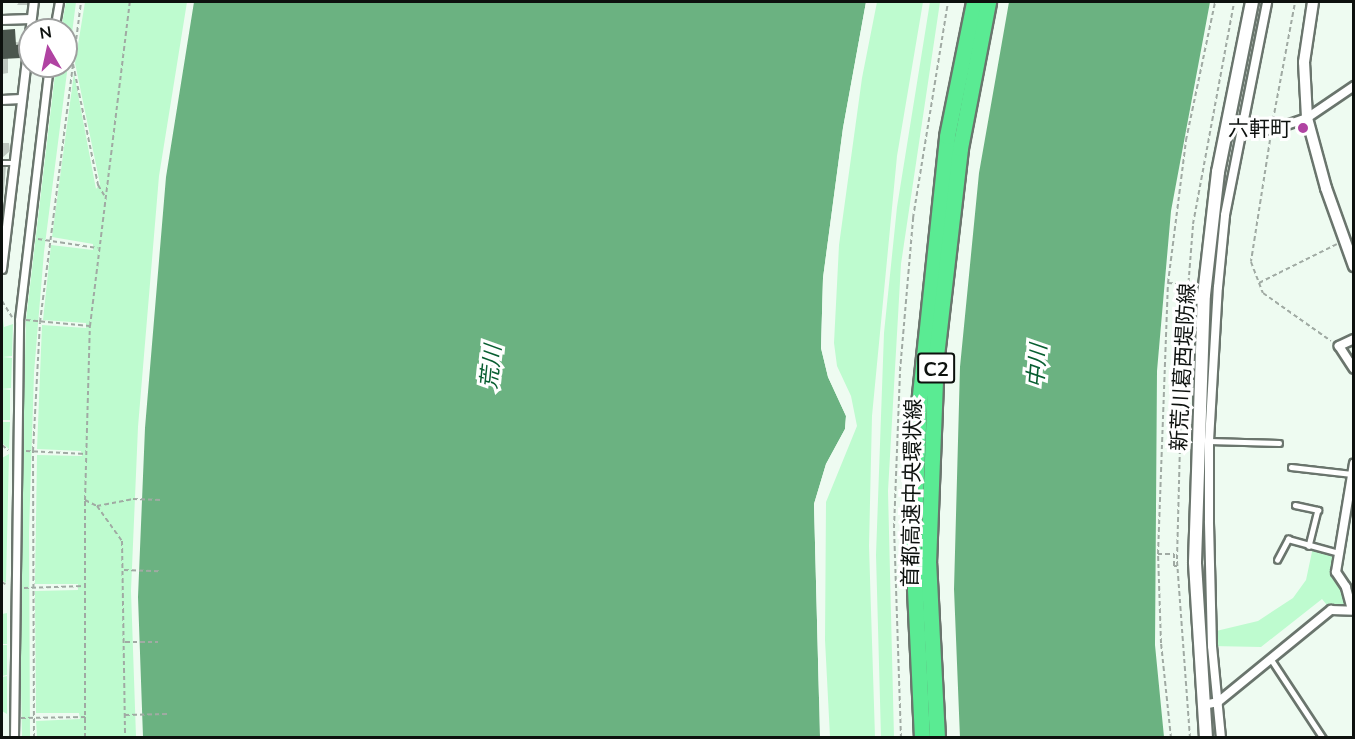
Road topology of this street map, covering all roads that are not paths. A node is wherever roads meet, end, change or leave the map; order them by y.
1 (34, 2) edge
2 (59, 2) edge
3 (974, 2) edge
4 (988, 2) edge
5 (1252, 2) edge
6 (1267, 2) edge
7 (1313, 2) edge
8 (31, 18) edge
9 (56, 18) edge
10 (18, 19) edge
11 (2, 20) edge
12 (24, 78) edge
13 (48, 78) edge
14 (1353, 86) edge
15 (21, 99) junction
16 (2, 100) edge
17 (1307, 118) junction
18 (1240, 129) junction
19 (12, 162) junction
20 (2, 163) edge
21 (4, 220) edge
22 (1222, 240) junction
23 (1208, 242) junction
24 (1353, 266) edge
25 (2, 269) edge
26 (1353, 339) edge
27 (1353, 369) edge
28 (1209, 441) junction
29 (1279, 443) dead end
30 (1353, 463) edge
31 (1291, 467) dead end
32 (1352, 474) junction
33 (1295, 505) dead end
34 (1309, 546) junction
35 (1339, 553) junction
36 (1277, 560) dead end
37 (1353, 611) edge
38 (1271, 659) junction
39 (1218, 702) junction
40 (1203, 705) junction
41 (14, 738) edge
42 (922, 738) edge
43 (937, 738) edge
44 (1206, 738) edge
45 (1221, 738) edge
46 (1323, 738) edge

1 - 8 street
2 - 9 street
3 - 42 highway, 首都高速中央環状線 / C2
4 - 43 highway, 首都高速中央環状線 / C2
5 - 23 main road, 新荒川葛西堤防線
6 - 18 street
7 - 17 street
10 - 11 street
12 - 15 street
13 - 41 street
14 - 17 street
15 - 16 street
15 - 19 street
17 - 18 street
17 - 24 street
18 - 22 street
19 - 20 lane
19 - 21 street
21 - 25 street
22 - 23 street
22 - 28 street
23 - 40 main road, 新荒川葛西堤防線
26 - 27 street
28 - 29 lane
28 - 39 street
30 - 32 street
31 - 32 lane
32 - 35 street
33 - 34 lane
34 - 35 lane
34 - 36 lane
35 - 37 street
37 - 38 street
38 - 39 street
38 - 46 lane
39 - 40 street
39 - 45 street
40 - 44 main road, 新荒川葛西堤防線

